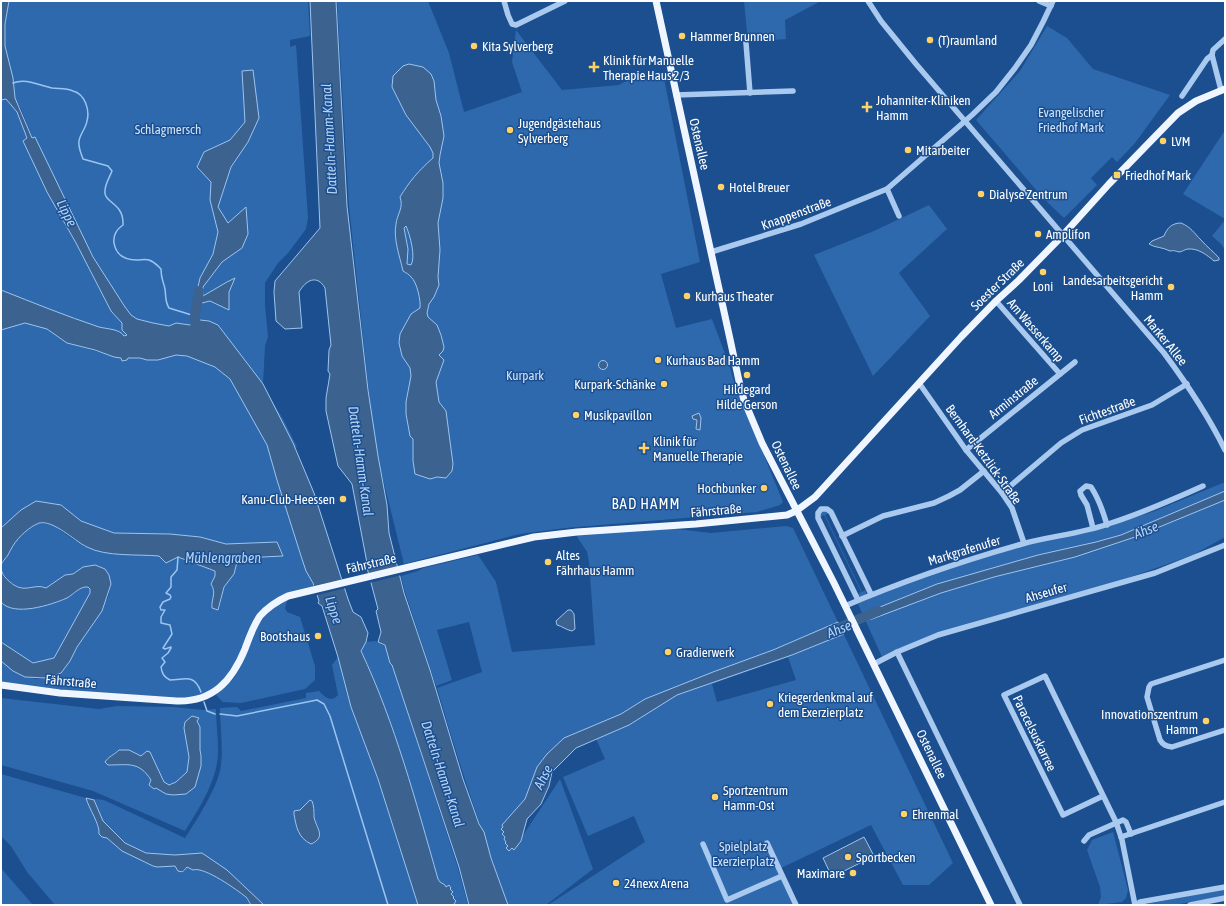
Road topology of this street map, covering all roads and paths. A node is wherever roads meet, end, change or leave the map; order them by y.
1 (504, 1) edge
2 (565, 1) edge
3 (656, 1) edge
4 (868, 1) edge
5 (1039, 1) edge
6 (1052, 4) edge
7 (1225, 39) edge
8 (746, 43) dead end
9 (1212, 55) junction
10 (1223, 90) edge
11 (793, 91) dead end
12 (750, 93) junction
13 (676, 95) junction
14 (1182, 96) dead end
15 (965, 121) junction
16 (887, 189) junction
17 (899, 216) dead end
18 (1063, 235) junction
19 (711, 252) junction
20 (996, 301) junction
21 (1074, 362) dead end
22 (1060, 374) junction
23 (919, 383) junction
24 (1187, 384) junction
25 (966, 450) junction
26 (1225, 450) edge
27 (984, 471) junction
28 (1203, 486) dead end
29 (1002, 493) junction
30 (794, 513) junction
31 (1107, 525) junction
32 (1093, 528) junction
33 (842, 536) junction
34 (1024, 543) junction
35 (1225, 545) edge
36 (871, 594) junction
37 (858, 600) junction
38 (845, 606) junction
39 (897, 652) junction
40 (1225, 660) edge
41 (874, 664) junction
42 (1, 685) edge
43 (1225, 730) edge
44 (1103, 796) junction
45 (1225, 802) edge
46 (1115, 821) junction
47 (1131, 834) junction
48 (1121, 837) junction
49 (1084, 841) dead end
50 (767, 842) dead end
51 (703, 844) dead end
52 (782, 876) junction
53 (1225, 887) edge
54 (1225, 898) edge
55 (796, 905) edge
56 (991, 905) edge
57 (1020, 905) edge
58 (1136, 905) edge
59 (1190, 905) edge

1 - 2 street
3 - 13 main road, Ostenallee
4 - 15 street, Marker Allee
5 - 6 street
6 - 15 street, Knappenstraße
7 - 9 street
8 - 12 street
9 - 10 street
9 - 14 street
10 - 18 main road, Soester Straße
11 - 12 street
12 - 13 street
13 - 19 main road, Ostenallee
15 - 16 street, Knappenstraße
15 - 18 street, Marker Allee
16 - 17 street
16 - 19 street, Knappenstraße
18 - 20 main road, Soester Straße
18 - 24 street, Marker Allee
19 - 30 main road, Ostenallee
20 - 22 street, Am Wasserkamp
20 - 23 main road, Soester Straße
21 - 22 street, Arminstraße
22 - 25 street, Arminstraße
23 - 25 street, Bernhard-Ketzlick-Straße
23 - 30 main road, Soester Straße
24 - 26 street, Marker Allee
24 - 29 street, Fichtestraße
25 - 27 street, Bernhard-Ketzlick-Straße
27 - 29 street, Bernhard-Ketzlick-Straße
27 - 33 street
28 - 31 street, Markgrafenufer
29 - 34 street, Bernhard-Ketzlick-Straße
30 - 38 main road, Ostenallee
30 - 42 main road, Fährstraße
31 - 32 street, Markgrafenufer
31 - 32 street
32 - 34 street, Markgrafenufer
33 - 36 street
33 - 37 street
34 - 36 street, Markgrafenufer
35 - 39 street, Ahseufer
36 - 37 street, Markgrafenufer
37 - 38 street, Markgrafenufer
38 - 41 main road, Ostenallee
39 - 41 street, Ahseufer
39 - 57 street, Ostenallee
40 - 43 street
41 - 56 main road, Ostenallee
44 - 44 street, Paracelsuskarree
44 - 46 street, Paracelsuskarree
45 - 47 street
46 - 47 street
46 - 48 street, Paracelsuskarree
46 - 49 street
47 - 48 street
48 - 58 street, Paracelsuskarree
50 - 52 street
51 - 52 street
52 - 55 street
53 - 58 street
54 - 59 street

